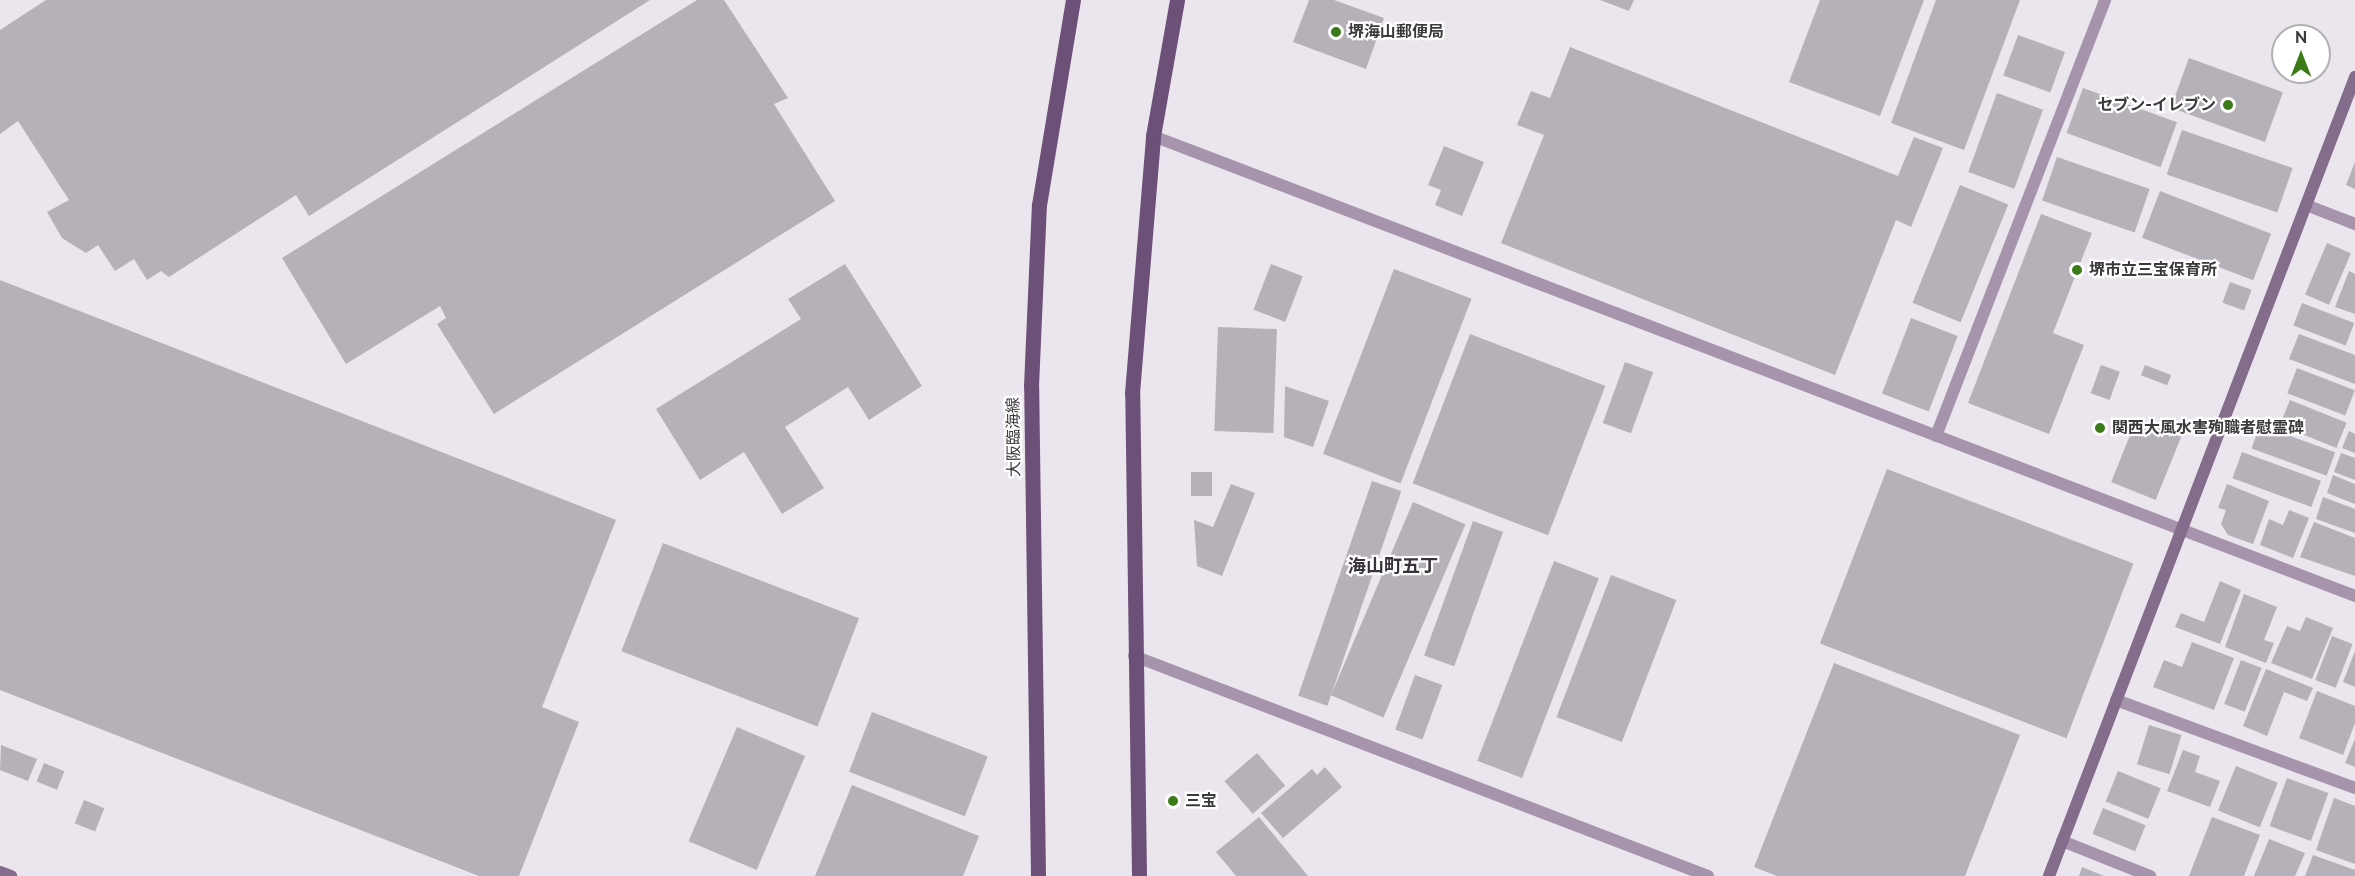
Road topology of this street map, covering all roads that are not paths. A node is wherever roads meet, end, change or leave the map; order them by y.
1 (1073, 0) edge
2 (1176, 0) edge
3 (2104, 0) edge
4 (2355, 77) edge
5 (1153, 136) junction
6 (2306, 205) junction
7 (2355, 224) edge
8 (1936, 436) junction
9 (2180, 529) junction
10 (2355, 596) edge
11 (1134, 656) junction
12 (2116, 700) junction
13 (2355, 788) edge
14 (2062, 841) junction
15 (0, 872) edge
16 (11, 876) edge
17 (1038, 876) edge
18 (1139, 876) edge
19 (1708, 876) edge
20 (2049, 876) edge
21 (2150, 876) edge

1 - 17 main road, 大阪臨海線
2 - 5 main road
3 - 8 street
4 - 6 street
5 - 8 street
5 - 11 main road
6 - 7 street
6 - 9 street
8 - 9 street
9 - 10 street
9 - 12 street
11 - 18 main road
11 - 19 street
12 - 13 street
12 - 14 street
14 - 20 street
14 - 21 street
15 - 16 street

